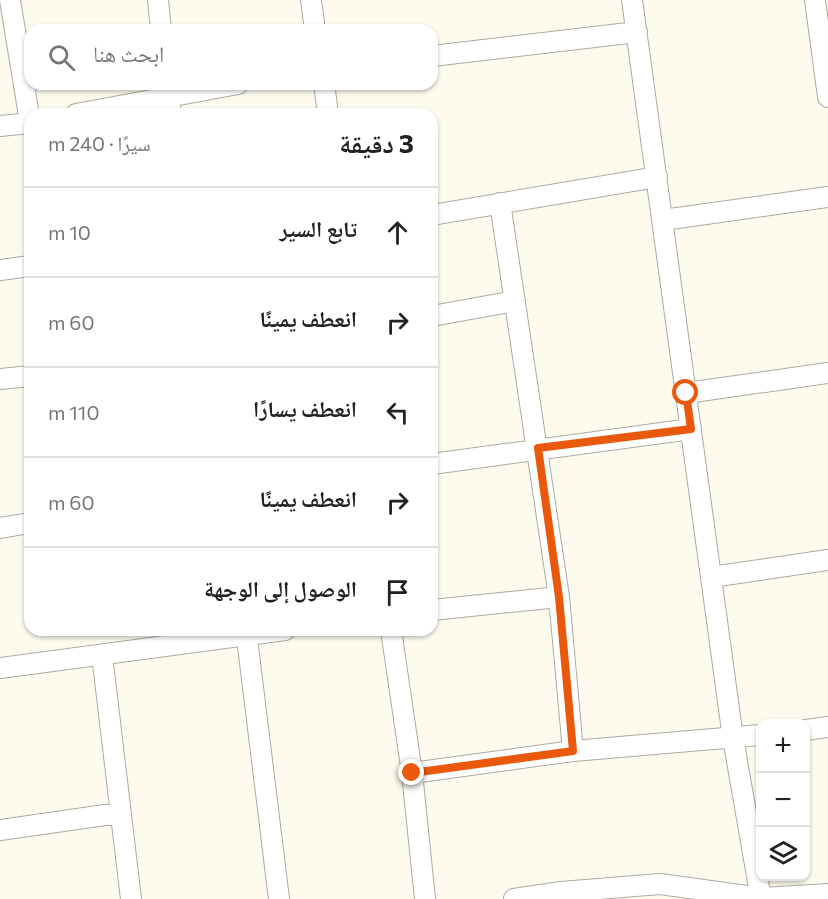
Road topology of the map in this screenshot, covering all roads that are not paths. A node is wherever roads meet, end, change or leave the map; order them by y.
1 (10, 0) edge
2 (158, 0) edge
3 (311, 0) edge
4 (632, 0) edge
5 (820, 8) edge
6 (160, 24) edge
7 (314, 24) edge
8 (637, 32) junction
9 (438, 55) edge
10 (24, 85) edge
11 (25, 90) edge
12 (208, 90) edge
13 (325, 90) edge
14 (169, 98) edge
15 (828, 98) edge
16 (28, 108) edge
17 (111, 108) edge
18 (327, 108) edge
19 (24, 123) edge
20 (0, 126) edge
21 (657, 177) junction
22 (828, 197) edge
23 (500, 203) junction
24 (438, 213) edge
25 (663, 220) junction
26 (24, 267) edge
27 (0, 270) edge
28 (515, 301) junction
29 (438, 315) edge
30 (828, 372) edge
31 (24, 377) edge
32 (0, 379) edge
33 (686, 393) junction
34 (691, 429) junction
35 (538, 448) junction
36 (438, 463) edge
37 (24, 524) edge
38 (0, 528) edge
39 (828, 560) edge
40 (711, 577) junction
41 (559, 597) junction
42 (438, 609) edge
43 (228, 636) edge
44 (247, 636) edge
45 (393, 636) edge
46 (102, 656) junction
47 (0, 668) edge
48 (828, 728) edge
49 (810, 730) edge
50 (756, 735) edge
51 (733, 738) junction
52 (573, 751) junction
53 (412, 773) junction
54 (119, 813) junction
55 (0, 830) edge
56 (828, 894) edge
57 (761, 898) edge
58 (131, 899) edge
59 (279, 899) edge
60 (425, 899) edge
61 (514, 899) edge

1 - 10 street
2 - 6 street
3 - 7 street
4 - 8 street
5 - 15 street
8 - 9 street
8 - 21 street
11 - 16 street
12 - 14 street
13 - 18 street
14 - 17 street
19 - 20 street
21 - 23 street
21 - 25 street
22 - 25 street
23 - 24 street
23 - 28 street
25 - 33 street
26 - 27 street
28 - 29 street
28 - 35 street
30 - 33 street
31 - 32 street
33 - 34 street
34 - 35 street
34 - 40 street
35 - 36 street
35 - 41 street
37 - 38 street
39 - 40 street
40 - 51 street
41 - 42 street
41 - 52 street
43 - 46 street
44 - 59 street
45 - 53 street
46 - 47 street
46 - 54 street
48 - 49 street
50 - 51 street
51 - 52 street
51 - 57 street
52 - 53 street
53 - 60 street
54 - 55 street
54 - 58 street
56 - 57 street
57 - 61 street

